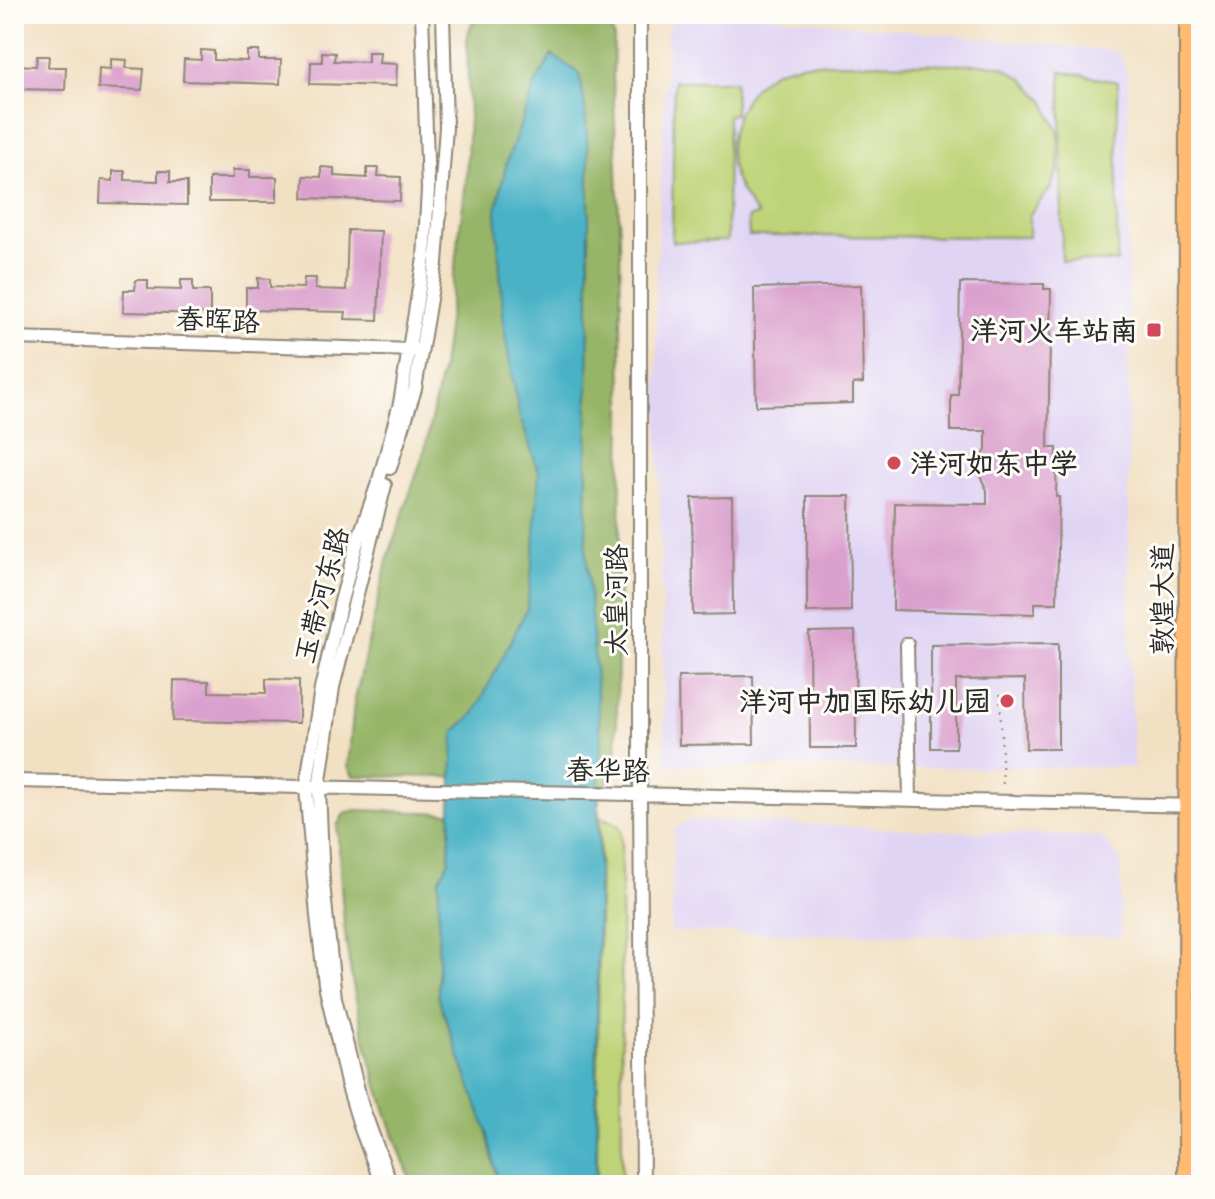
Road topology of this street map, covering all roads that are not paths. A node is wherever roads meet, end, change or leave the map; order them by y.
1 (422, 14) edge
2 (443, 14) edge
3 (640, 14) edge
4 (1188, 16) edge
5 (14, 338) edge
6 (416, 350) junction
7 (907, 644) dead end
8 (14, 781) edge
9 (312, 788) junction
10 (640, 795) junction
11 (910, 800) junction
12 (1194, 806) edge
13 (382, 1185) edge
14 (391, 1185) edge
15 (643, 1185) edge
16 (1187, 1185) edge

1 - 6 street, 玉带河东路
2 - 6 street, 玉带河东路
3 - 10 street, 太皇河路
4 - 12 main road, 敦煌大道
5 - 6 street, 春晖路
6 - 9 street, 玉带河东路
7 - 11 street
8 - 9 street, 春华路
9 - 10 street, 春华路
9 - 13 street, 玉带河东路
9 - 14 street, 玉带河东路
10 - 11 street, 春华路
10 - 15 street, 太皇河路
11 - 12 street, 春华路
12 - 16 main road, 敦煌大道

